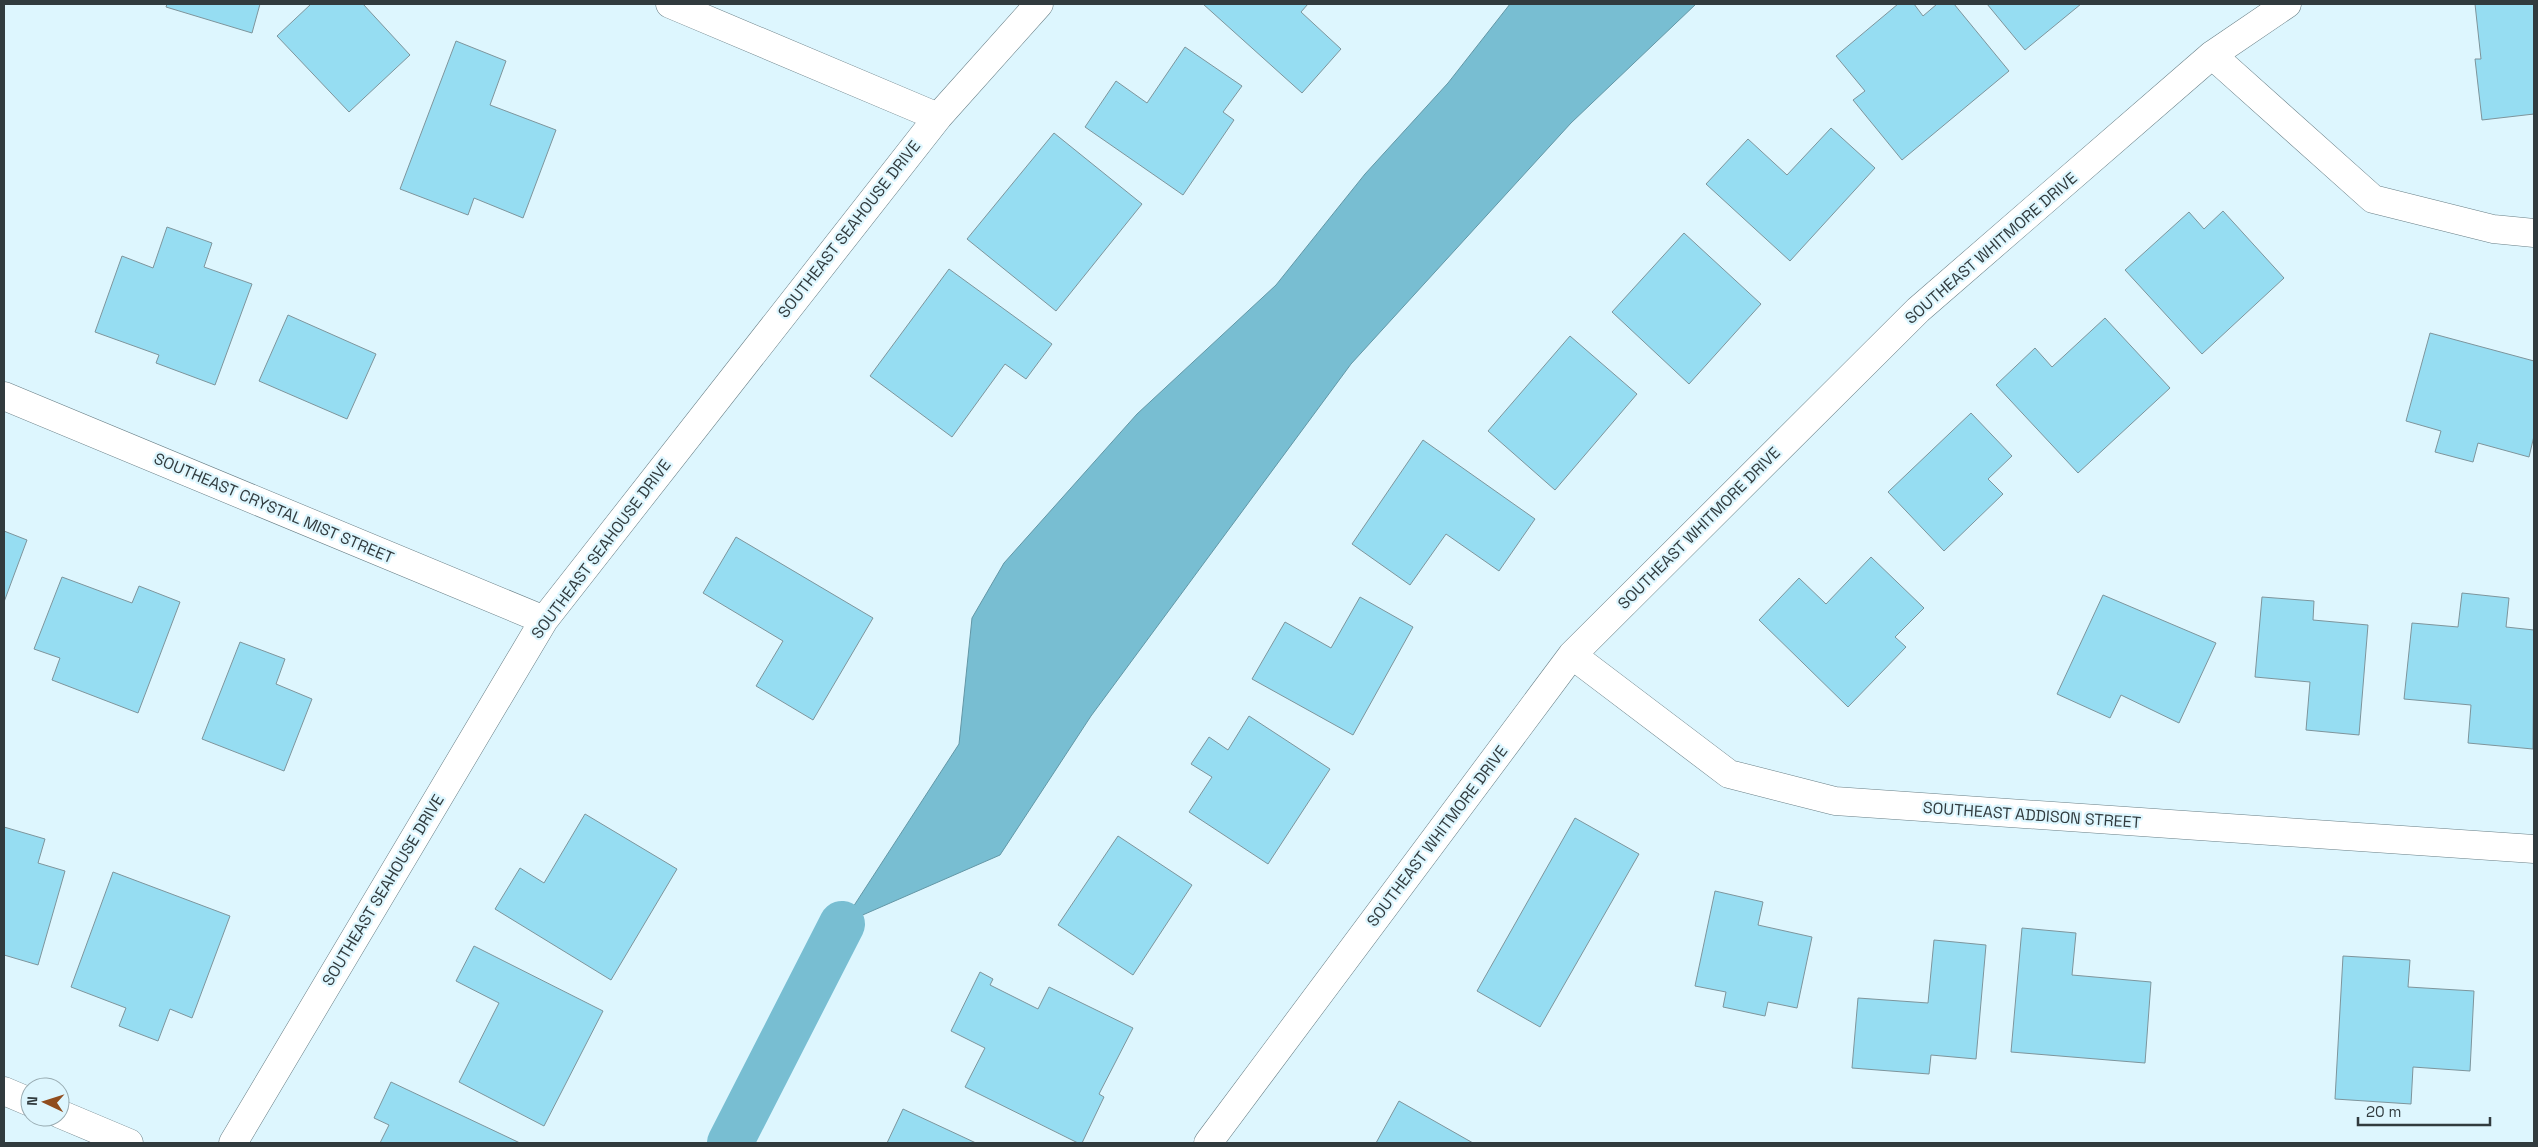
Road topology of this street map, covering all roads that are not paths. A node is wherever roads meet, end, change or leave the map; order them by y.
1 (670, 4) edge
2 (1039, 4) edge
3 (2287, 4) edge
4 (2212, 55) junction
5 (938, 117) junction
6 (2534, 233) edge
7 (4, 396) edge
8 (544, 620) junction
9 (1572, 655) junction
10 (2534, 849) edge
11 (4, 1090) edge
12 (20, 1097) edge
13 (70, 1118) edge
14 (130, 1143) edge
15 (233, 1143) edge
16 (1208, 1143) edge

1 - 5 street
2 - 5 street, SOUTHEAST SEAHOUSE DRIVE
3 - 4 street, SOUTHEAST WHITMORE DRIVE
4 - 6 street
4 - 9 street, SOUTHEAST WHITMORE DRIVE
5 - 8 street, SOUTHEAST SEAHOUSE DRIVE
7 - 8 street, SOUTHEAST CRYSTAL MIST STREET
8 - 15 street, SOUTHEAST SEAHOUSE DRIVE
9 - 10 street, SOUTHEAST ADDISON STREET
9 - 16 street, SOUTHEAST WHITMORE DRIVE
11 - 12 street
13 - 14 street

